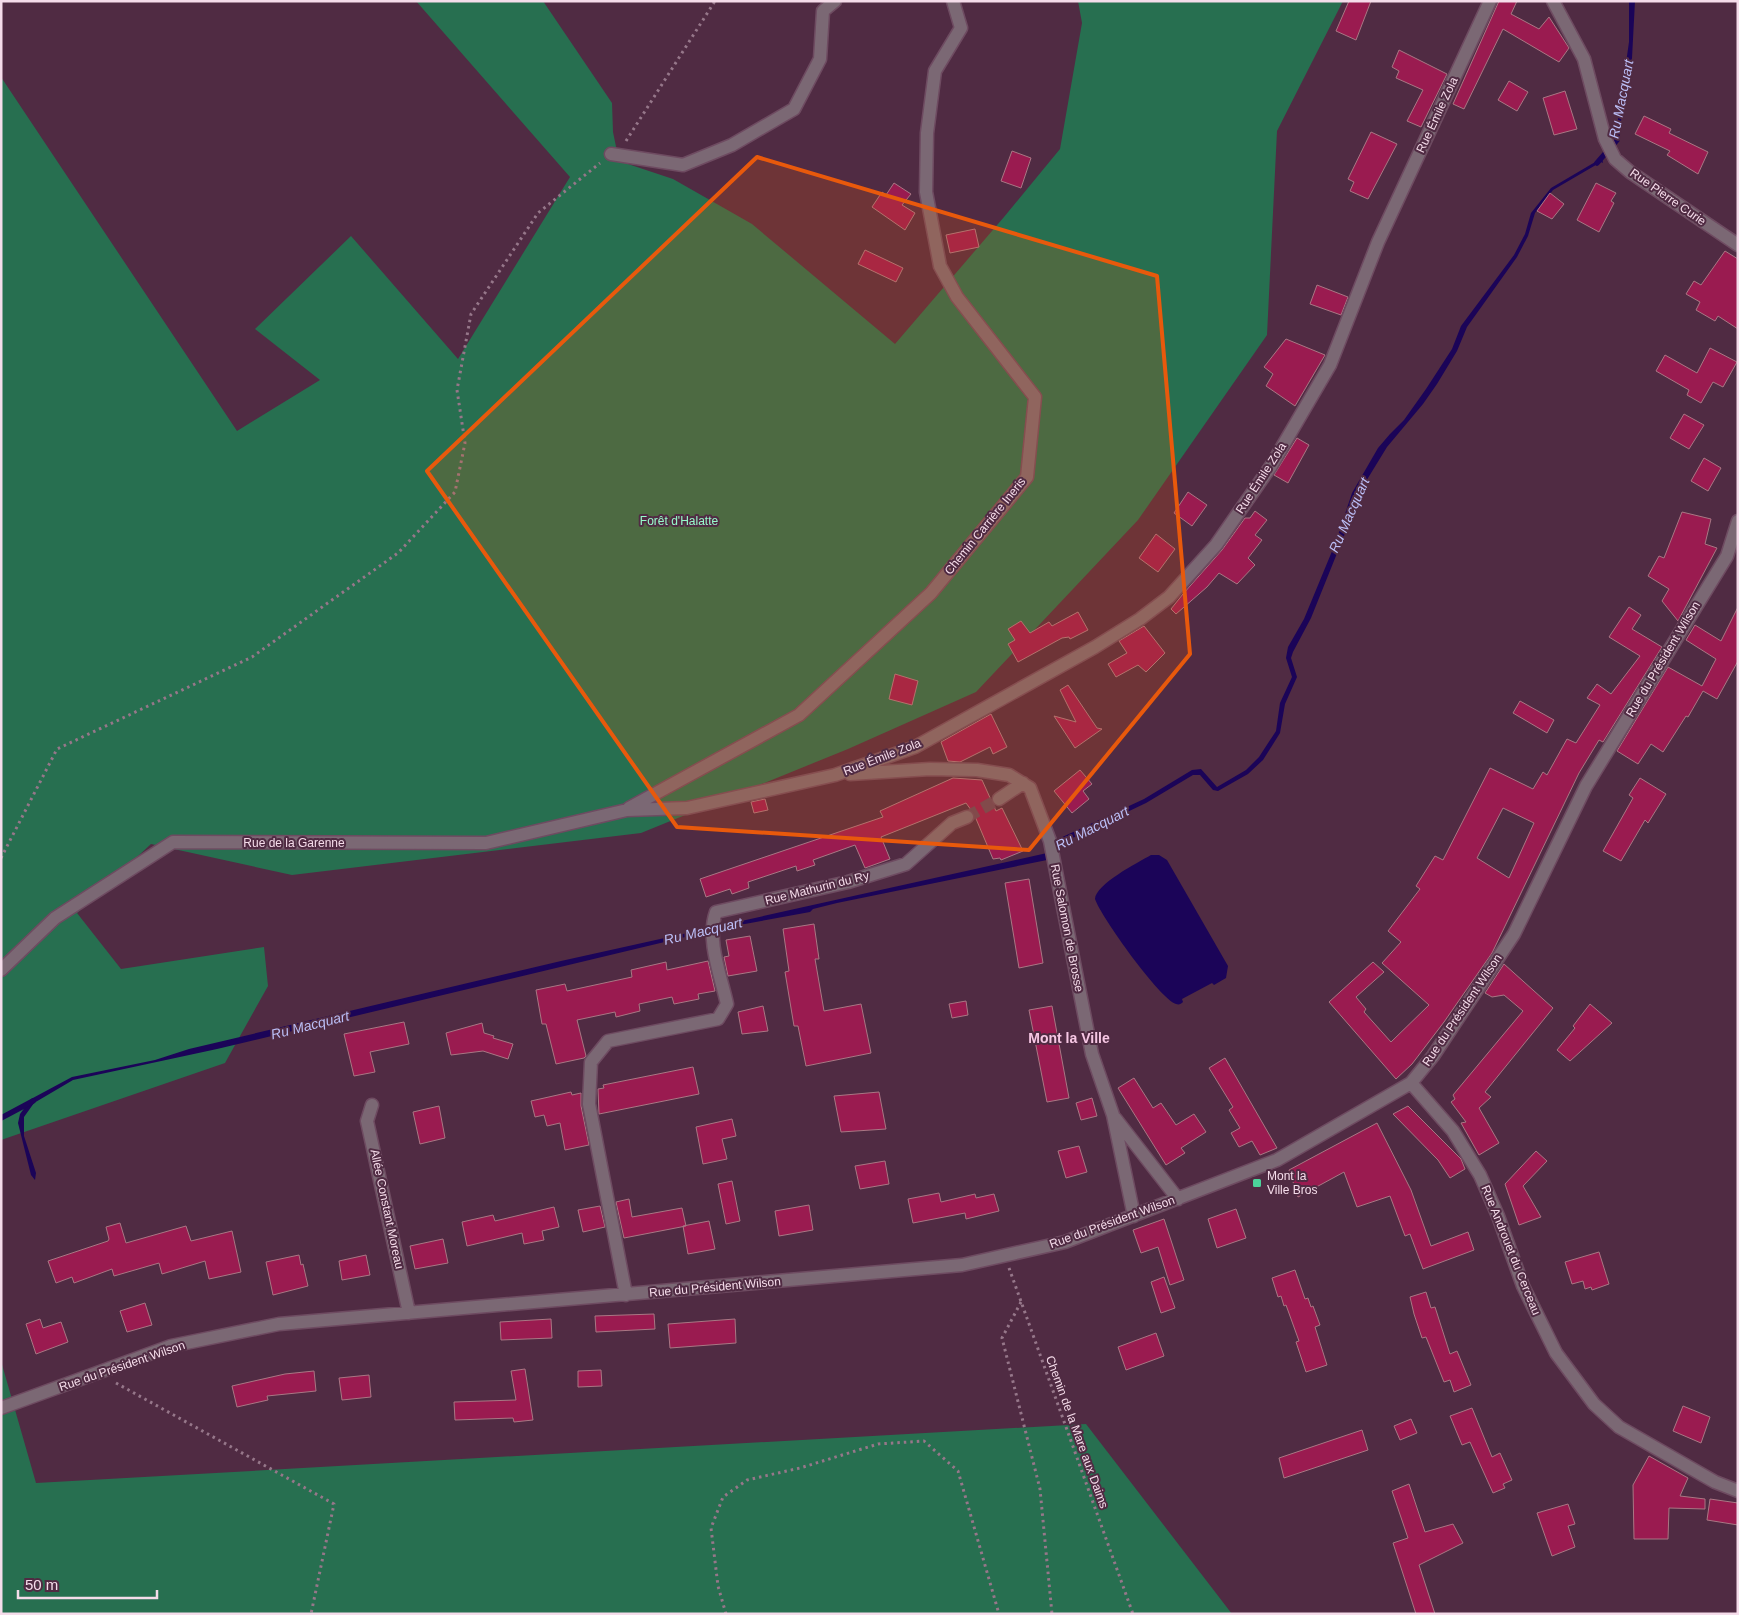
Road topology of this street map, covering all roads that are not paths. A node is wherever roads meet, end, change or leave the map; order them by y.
1 (835, 1) edge
2 (953, 1) edge
3 (1490, 1) edge
4 (1553, 1) edge
5 (611, 154) road end
6 (1738, 245) edge
7 (1738, 521) edge
8 (835, 775) junction
9 (1023, 783) junction
10 (999, 799) tunnel mouth
11 (627, 810) junction
12 (967, 817) tunnel mouth
13 (1, 970) edge
14 (1411, 1084) junction
15 (372, 1105) dead end
16 (1113, 1116) junction
17 (1178, 1199) junction
18 (1134, 1216) junction
19 (626, 1295) junction
20 (410, 1313) junction
21 (1, 1408) edge
22 (1738, 1491) edge

1 - 5 street
2 - 11 street, Chemin Carrière Ineris
3 - 8 street, Rue Émile Zola
4 - 6 street, Rue Pierre Curie
7 - 14 street, Rue du Président Wilson
8 - 9 street
8 - 11 street
9 - 10 street
9 - 16 street, Rue Salomon de Brosse
11 - 13 street, Rue de la Garenne
12 - 19 street, Rue Mathurin du Ry
14 - 17 street, Rue du Président Wilson
14 - 22 street, Rue Androuet du Cerceau
15 - 20 street, Allée Constant Moreau
16 - 17 street, Rue Salomon de Brosse
16 - 18 street, Rue Salomon de Brosse
17 - 18 street, Rue du Président Wilson
18 - 19 street, Rue du Président Wilson
19 - 20 street, Rue du Président Wilson
20 - 21 street, Rue du Président Wilson

